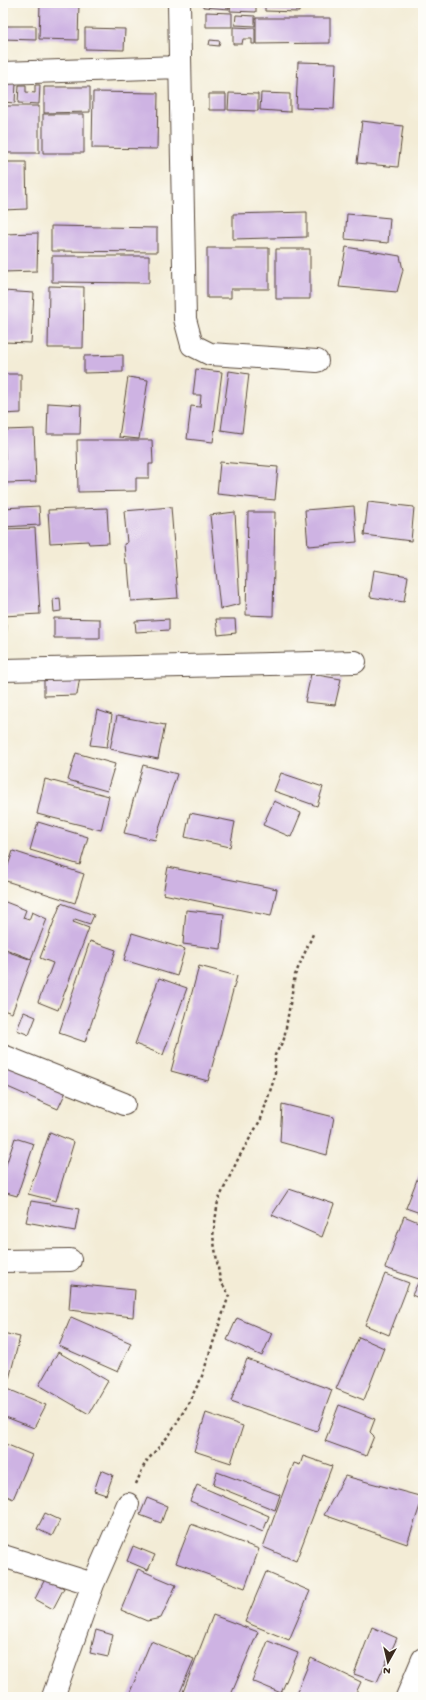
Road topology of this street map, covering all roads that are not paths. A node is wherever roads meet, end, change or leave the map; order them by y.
1 (178, 3) edge
2 (179, 67) junction
3 (3, 74) edge
4 (317, 361) dead end
5 (356, 662) dead end
6 (3, 670) edge
7 (3, 1056) edge
8 (124, 1104) dead end
9 (70, 1260) dead end
10 (3, 1261) edge
11 (128, 1504) road end
12 (3, 1556) edge
13 (93, 1584) junction
14 (423, 1659) edge
15 (53, 1697) edge
16 (407, 1697) edge

1 - 2 street
2 - 3 street
2 - 4 street
5 - 6 street
7 - 8 street
9 - 10 street
11 - 13 street
12 - 13 street
13 - 15 street
14 - 16 street

